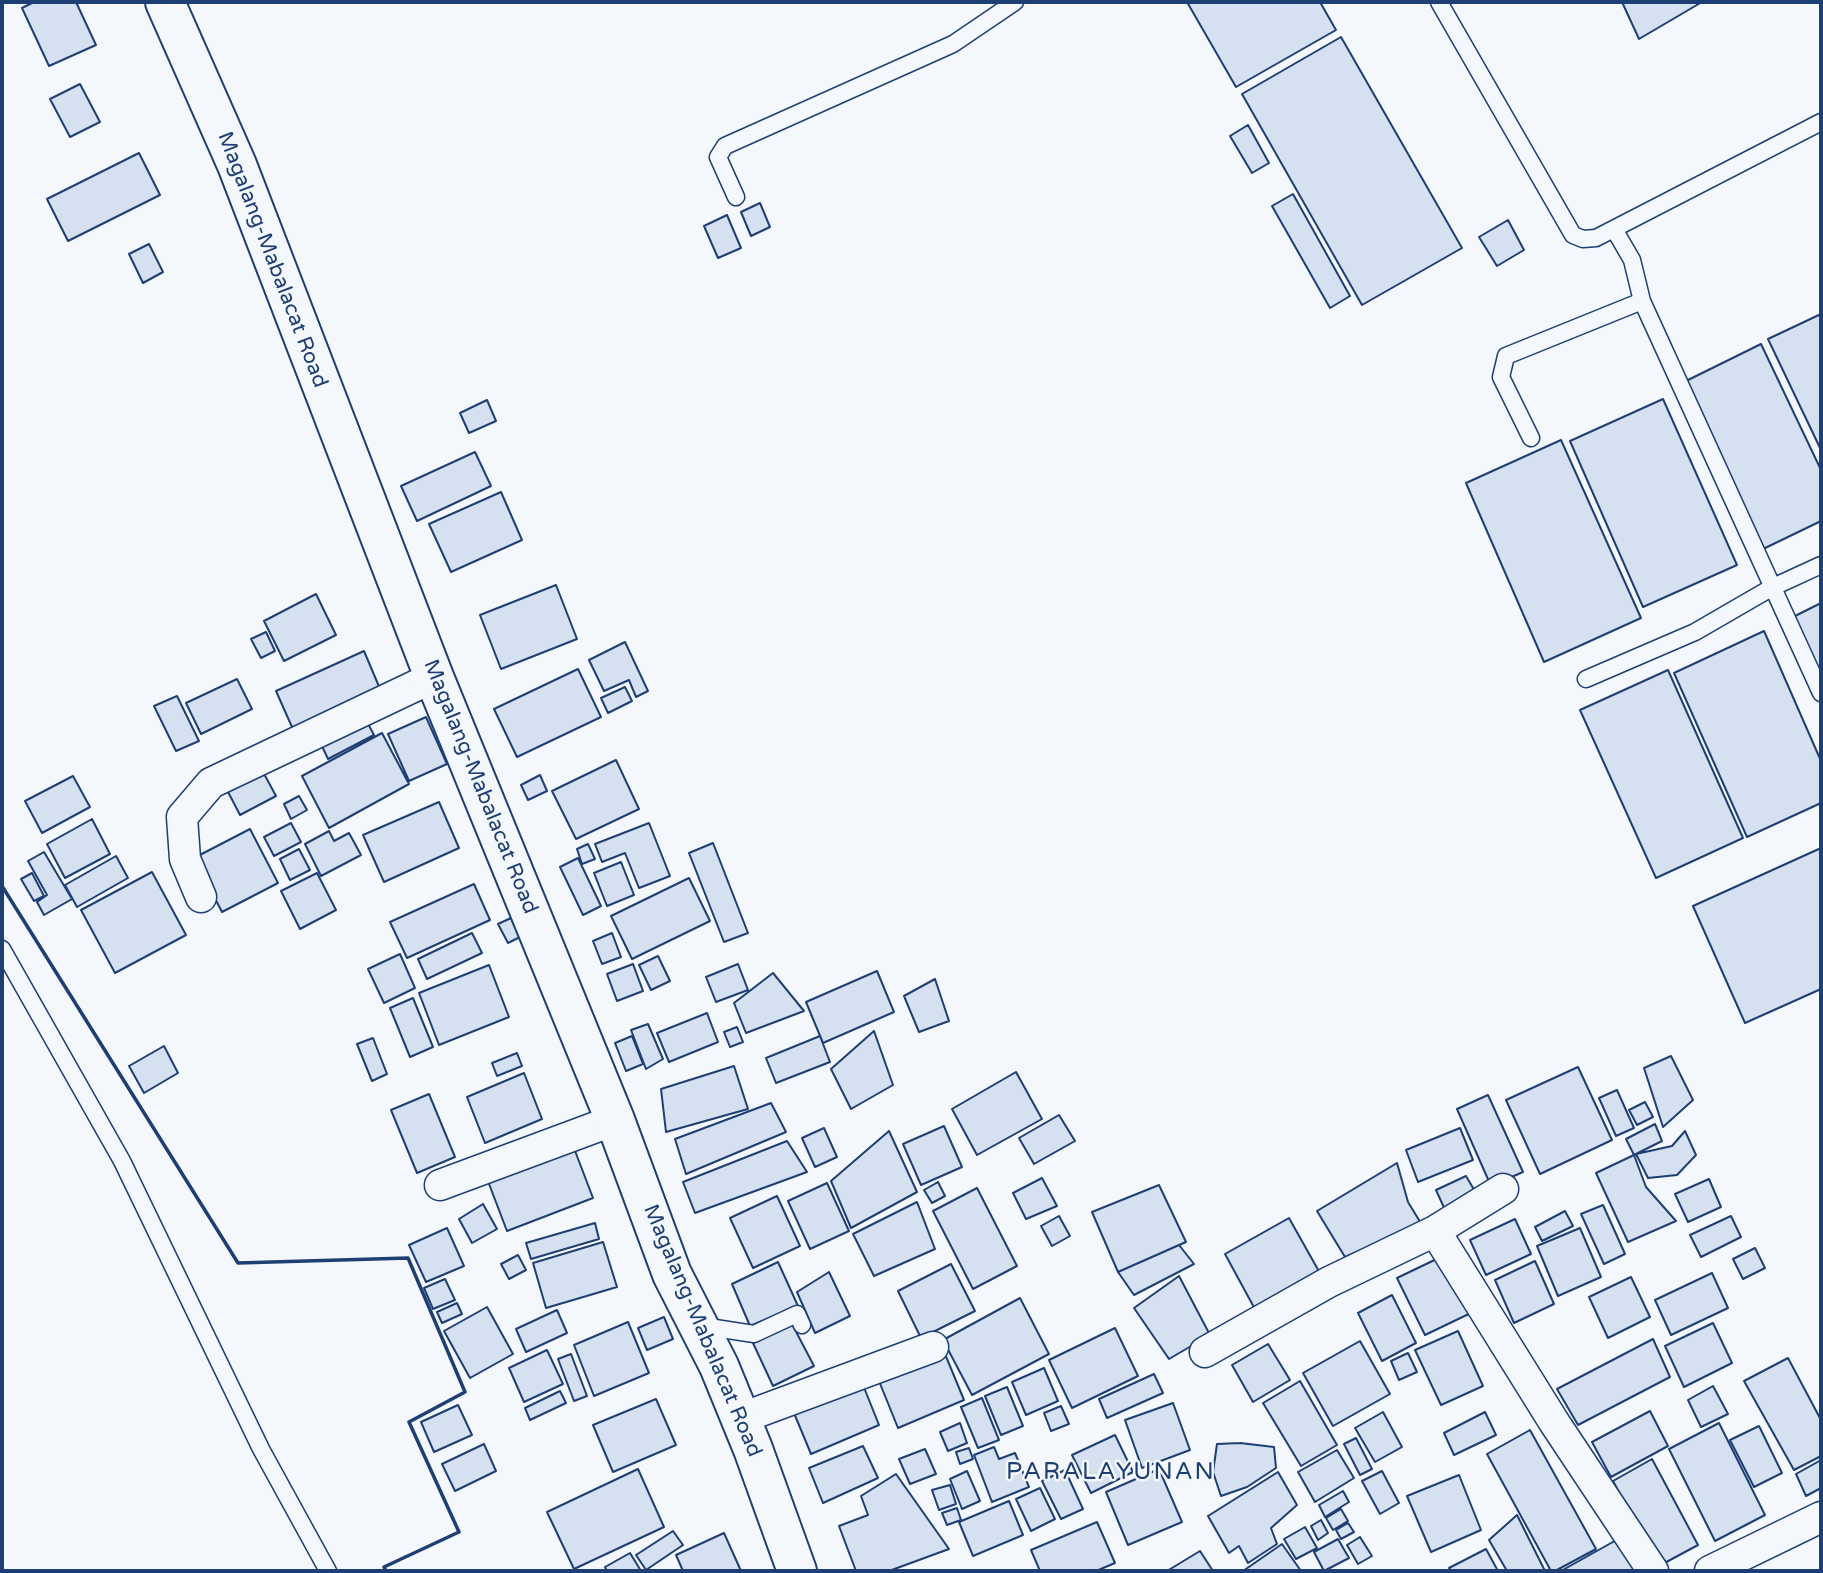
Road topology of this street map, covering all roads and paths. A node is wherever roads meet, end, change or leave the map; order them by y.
1 (165, 2) edge
2 (1015, 2) edge
3 (1439, 2) edge
4 (1821, 122) edge
5 (736, 197) dead end
6 (1614, 229) junction
7 (1642, 301) junction
8 (1531, 438) dead end
9 (1821, 565) edge
10 (1771, 588) junction
11 (433, 677) junction
12 (1586, 679) dead end
13 (1821, 693) edge
14 (201, 897) dead end
15 (2, 949) edge
16 (615, 1120) junction
17 (440, 1185) dead end
18 (1503, 1189) dead end
19 (1435, 1231) junction
20 (802, 1325) dead end
21 (699, 1326) junction
22 (933, 1347) dead end
23 (1205, 1352) dead end
24 (739, 1419) junction
25 (1821, 1517) edge
26 (328, 1571) edge
27 (796, 1571) edge
28 (1653, 1571) edge
29 (1710, 1571) edge

1 - 11 main road, Magalang-Mabalacat Road
2 - 5 lane
3 - 6 lane
4 - 6 lane
6 - 7 lane
7 - 8 lane
7 - 10 lane
9 - 10 lane
10 - 12 lane
10 - 13 lane
11 - 14 street
11 - 16 main road, Magalang-Mabalacat Road
15 - 26 lane
16 - 17 street
16 - 21 main road, Magalang-Mabalacat Road
18 - 19 street
19 - 23 street
19 - 28 street
20 - 21 lane
21 - 24 main road, Magalang-Mabalacat Road
22 - 24 street
24 - 27 main road, Magalang-Mabalacat Road
25 - 29 street

